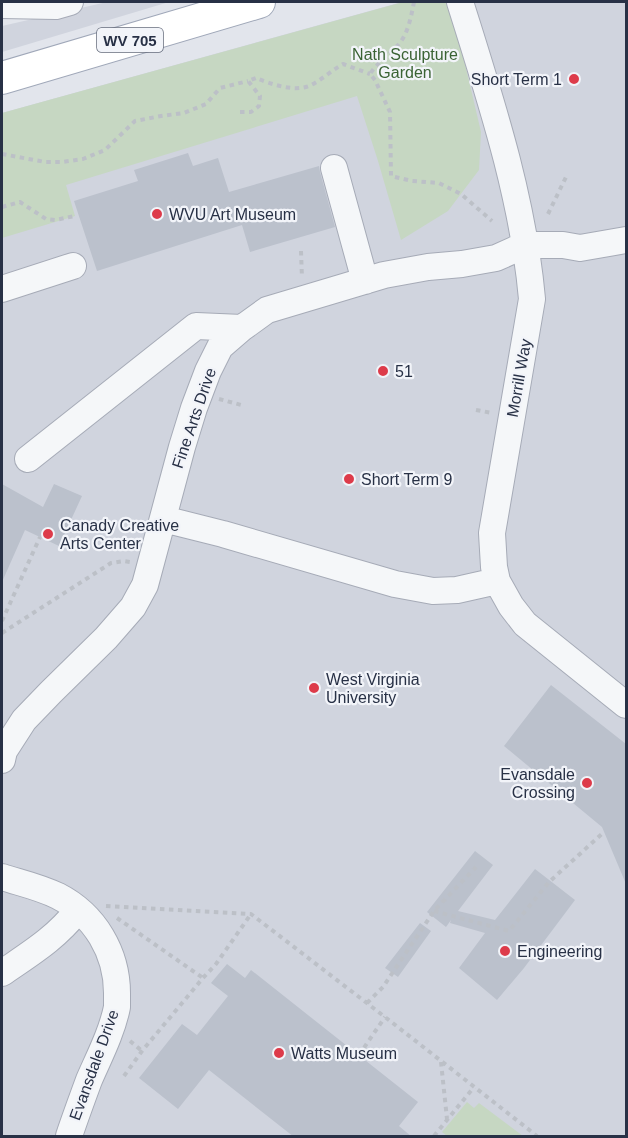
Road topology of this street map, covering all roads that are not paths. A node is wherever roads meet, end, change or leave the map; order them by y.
1 (70, 2) edge
2 (259, 2) edge
3 (460, 2) edge
4 (2, 5) edge
5 (2, 78) edge
6 (334, 168) dead end
7 (627, 240) edge
8 (525, 245) junction
9 (73, 266) dead end
10 (365, 281) junction
11 (2, 289) edge
12 (242, 328) junction
13 (28, 459) dead end
14 (163, 519) junction
15 (497, 581) junction
16 (627, 705) edge
17 (2, 759) edge
18 (2, 877) edge
19 (78, 910) junction
20 (2, 973) edge
21 (69, 1137) edge

1 - 4 street
2 - 5 main road, WV 705
3 - 8 street, Morrill Way
6 - 10 street
7 - 8 street
8 - 10 street, Fine Arts Drive
8 - 15 street, Morrill Way
9 - 11 street
10 - 12 street, Fine Arts Drive
12 - 13 street
12 - 14 street, Fine Arts Drive
14 - 15 street
14 - 17 street, Fine Arts Drive
15 - 16 street, Morrill Way
18 - 19 street, Evansdale Drive
19 - 20 street
19 - 21 street, Evansdale Drive

